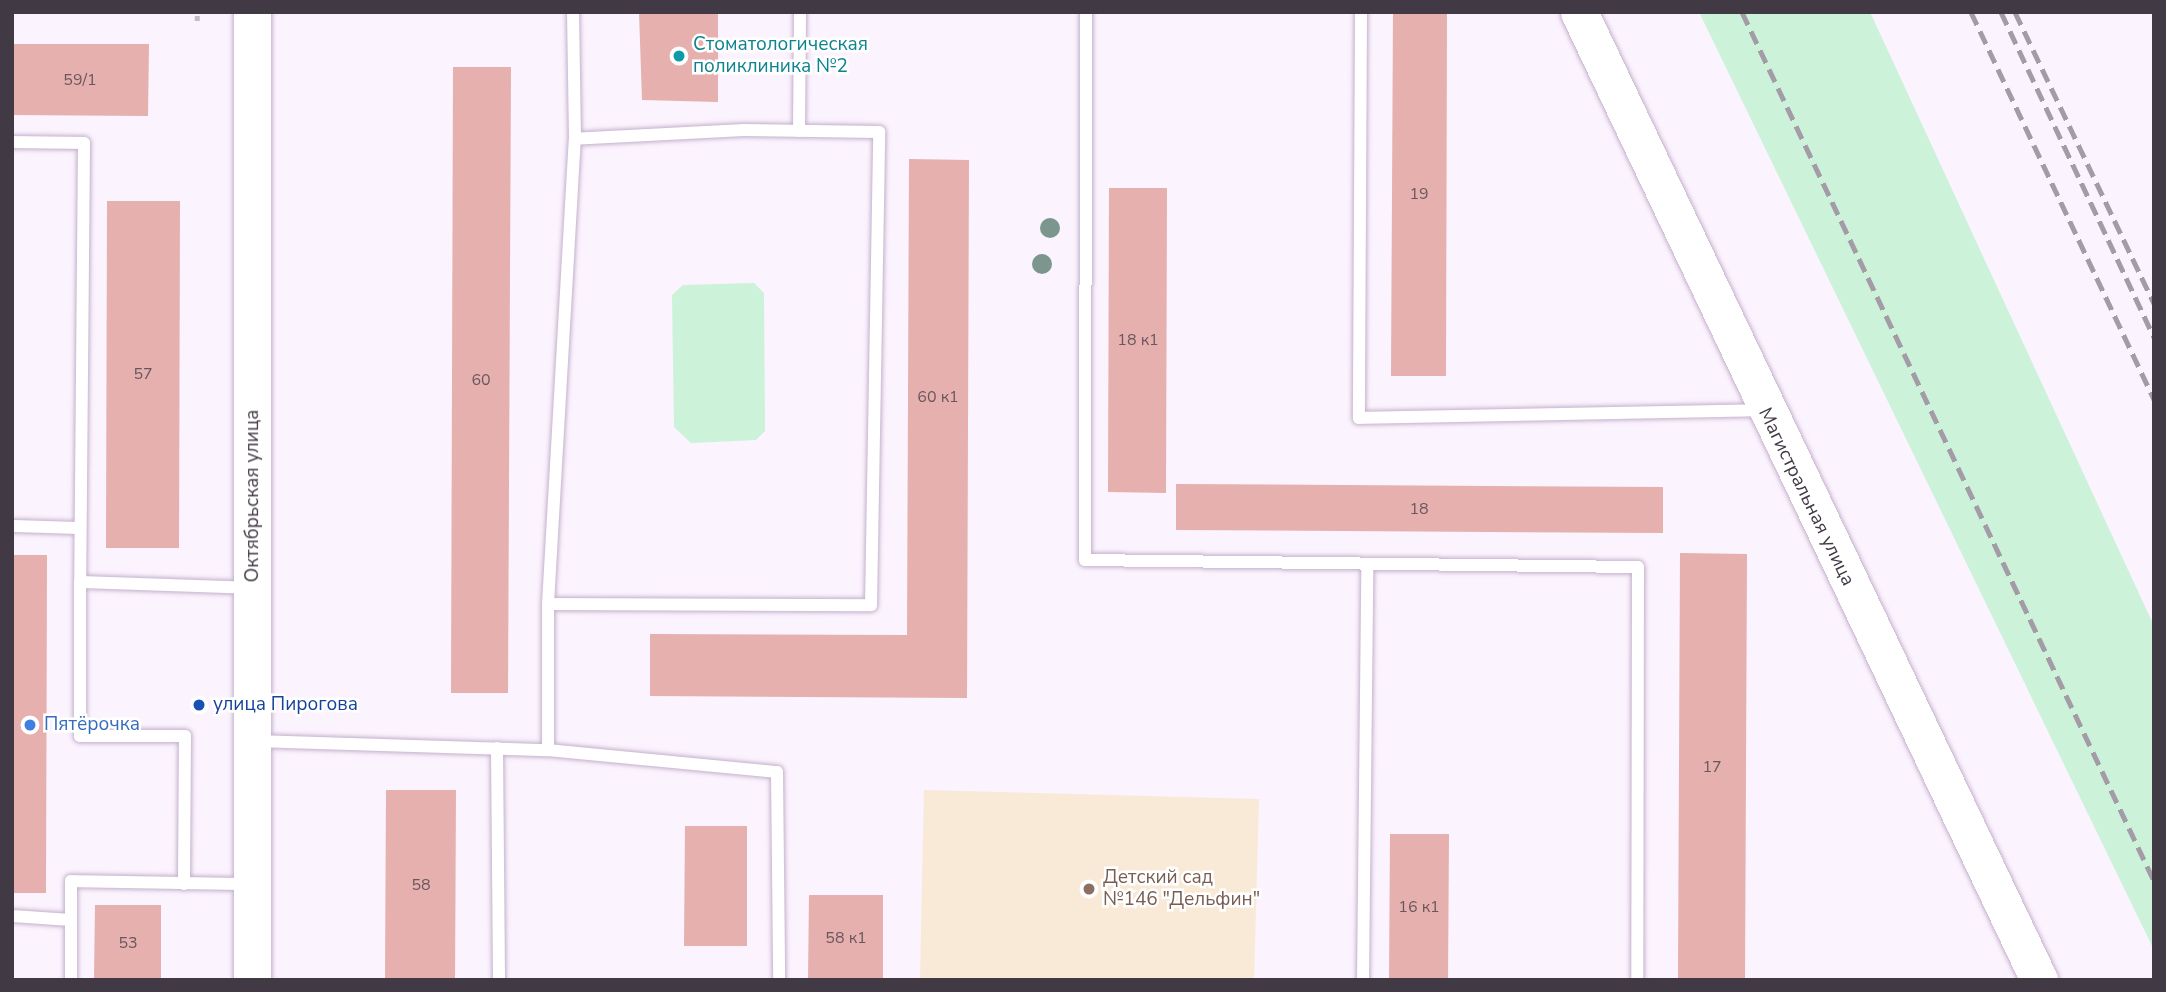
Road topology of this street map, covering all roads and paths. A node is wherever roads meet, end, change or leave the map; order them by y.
1 (197, 12) edge
2 (252, 12) edge
3 (573, 12) edge
4 (800, 12) edge
5 (1086, 12) edge
6 (1361, 12) edge
7 (1578, 12) edge
8 (197, 21) dead end
9 (799, 131) junction
10 (575, 138) junction
11 (12, 142) edge
12 (1765, 410) junction
13 (12, 526) edge
14 (80, 528) junction
15 (1367, 564) junction
16 (80, 582) junction
17 (253, 588) junction
18 (548, 604) junction
19 (254, 741) junction
20 (497, 748) junction
21 (548, 750) junction
22 (184, 884) junction
23 (253, 884) junction
24 (12, 916) edge
25 (71, 920) junction
26 (71, 980) edge
27 (252, 980) edge
28 (499, 980) edge
29 (779, 980) edge
30 (1363, 980) edge
31 (1637, 980) edge
32 (2039, 980) edge

1 - 8 path
2 - 17 street, Октябрьская улица
3 - 10 lane
4 - 9 lane
5 - 15 lane
6 - 12 lane
7 - 12 street, Магистральная улица
9 - 10 lane
9 - 18 lane
10 - 18 lane
11 - 14 lane
12 - 32 street, Магистральная улица
13 - 14 lane
14 - 16 lane
15 - 30 lane
15 - 31 lane
16 - 17 lane
16 - 22 lane
17 - 19 street, Октябрьская улица
18 - 21 lane
19 - 20 lane
19 - 23 street, Октябрьская улица
20 - 21 lane
20 - 28 lane
21 - 29 lane
22 - 23 lane
22 - 25 lane
23 - 27 street, Октябрьская улица
24 - 25 lane
25 - 26 lane

